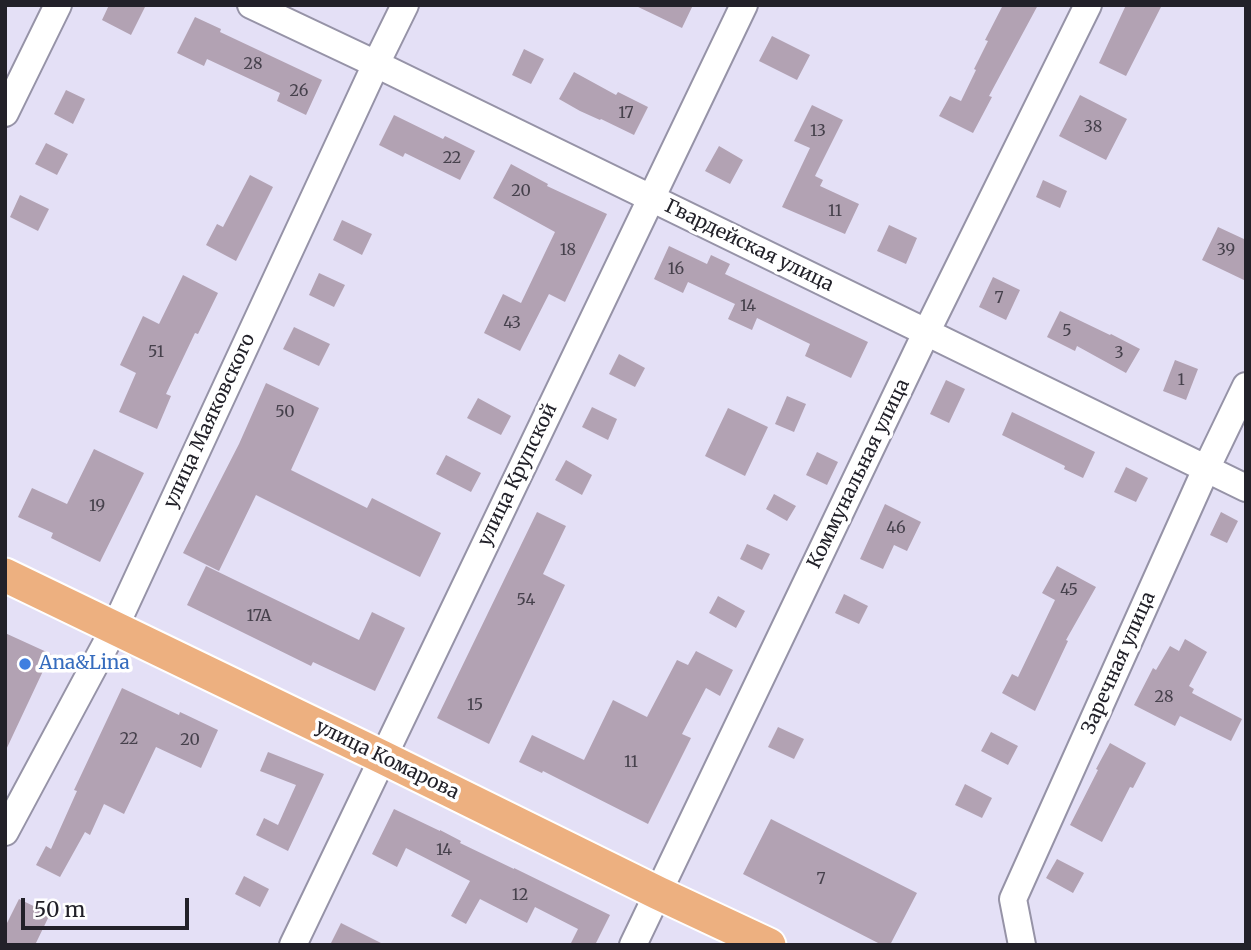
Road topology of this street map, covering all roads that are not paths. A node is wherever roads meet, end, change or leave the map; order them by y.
1 (58, 5) edge
2 (251, 5) edge
3 (405, 5) edge
4 (744, 5) edge
5 (1088, 5) edge
6 (376, 64) junction
7 (5, 113) edge
8 (651, 198) junction
9 (926, 333) junction
10 (1246, 386) edge
11 (1206, 469) junction
12 (1246, 488) edge
13 (5, 575) edge
14 (114, 629) junction
15 (382, 757) junction
16 (5, 832) edge
17 (658, 893) junction
18 (293, 945) edge
19 (633, 945) edge
20 (769, 945) edge
21 (1022, 945) edge

1 - 7 street
2 - 6 street, Гвардейская улица
3 - 6 street, улица Маяковского
4 - 8 street, улица Крупской
5 - 9 street, Коммунальная улица
6 - 8 street, Гвардейская улица
6 - 14 street, улица Маяковского
8 - 9 street, Гвардейская улица
8 - 15 street, улица Крупской
9 - 11 street, Гвардейская улица
9 - 17 street, Коммунальная улица
10 - 11 street, Заречная улица
11 - 12 street, Гвардейская улица
11 - 21 street, Заречная улица
13 - 14 main road, улица Комарова
14 - 15 main road, улица Комарова
14 - 16 street, улица Маяковского
15 - 17 main road, улица Комарова
15 - 18 street, улица Крупской
17 - 19 street, Коммунальная улица
17 - 20 main road, улица Комарова

